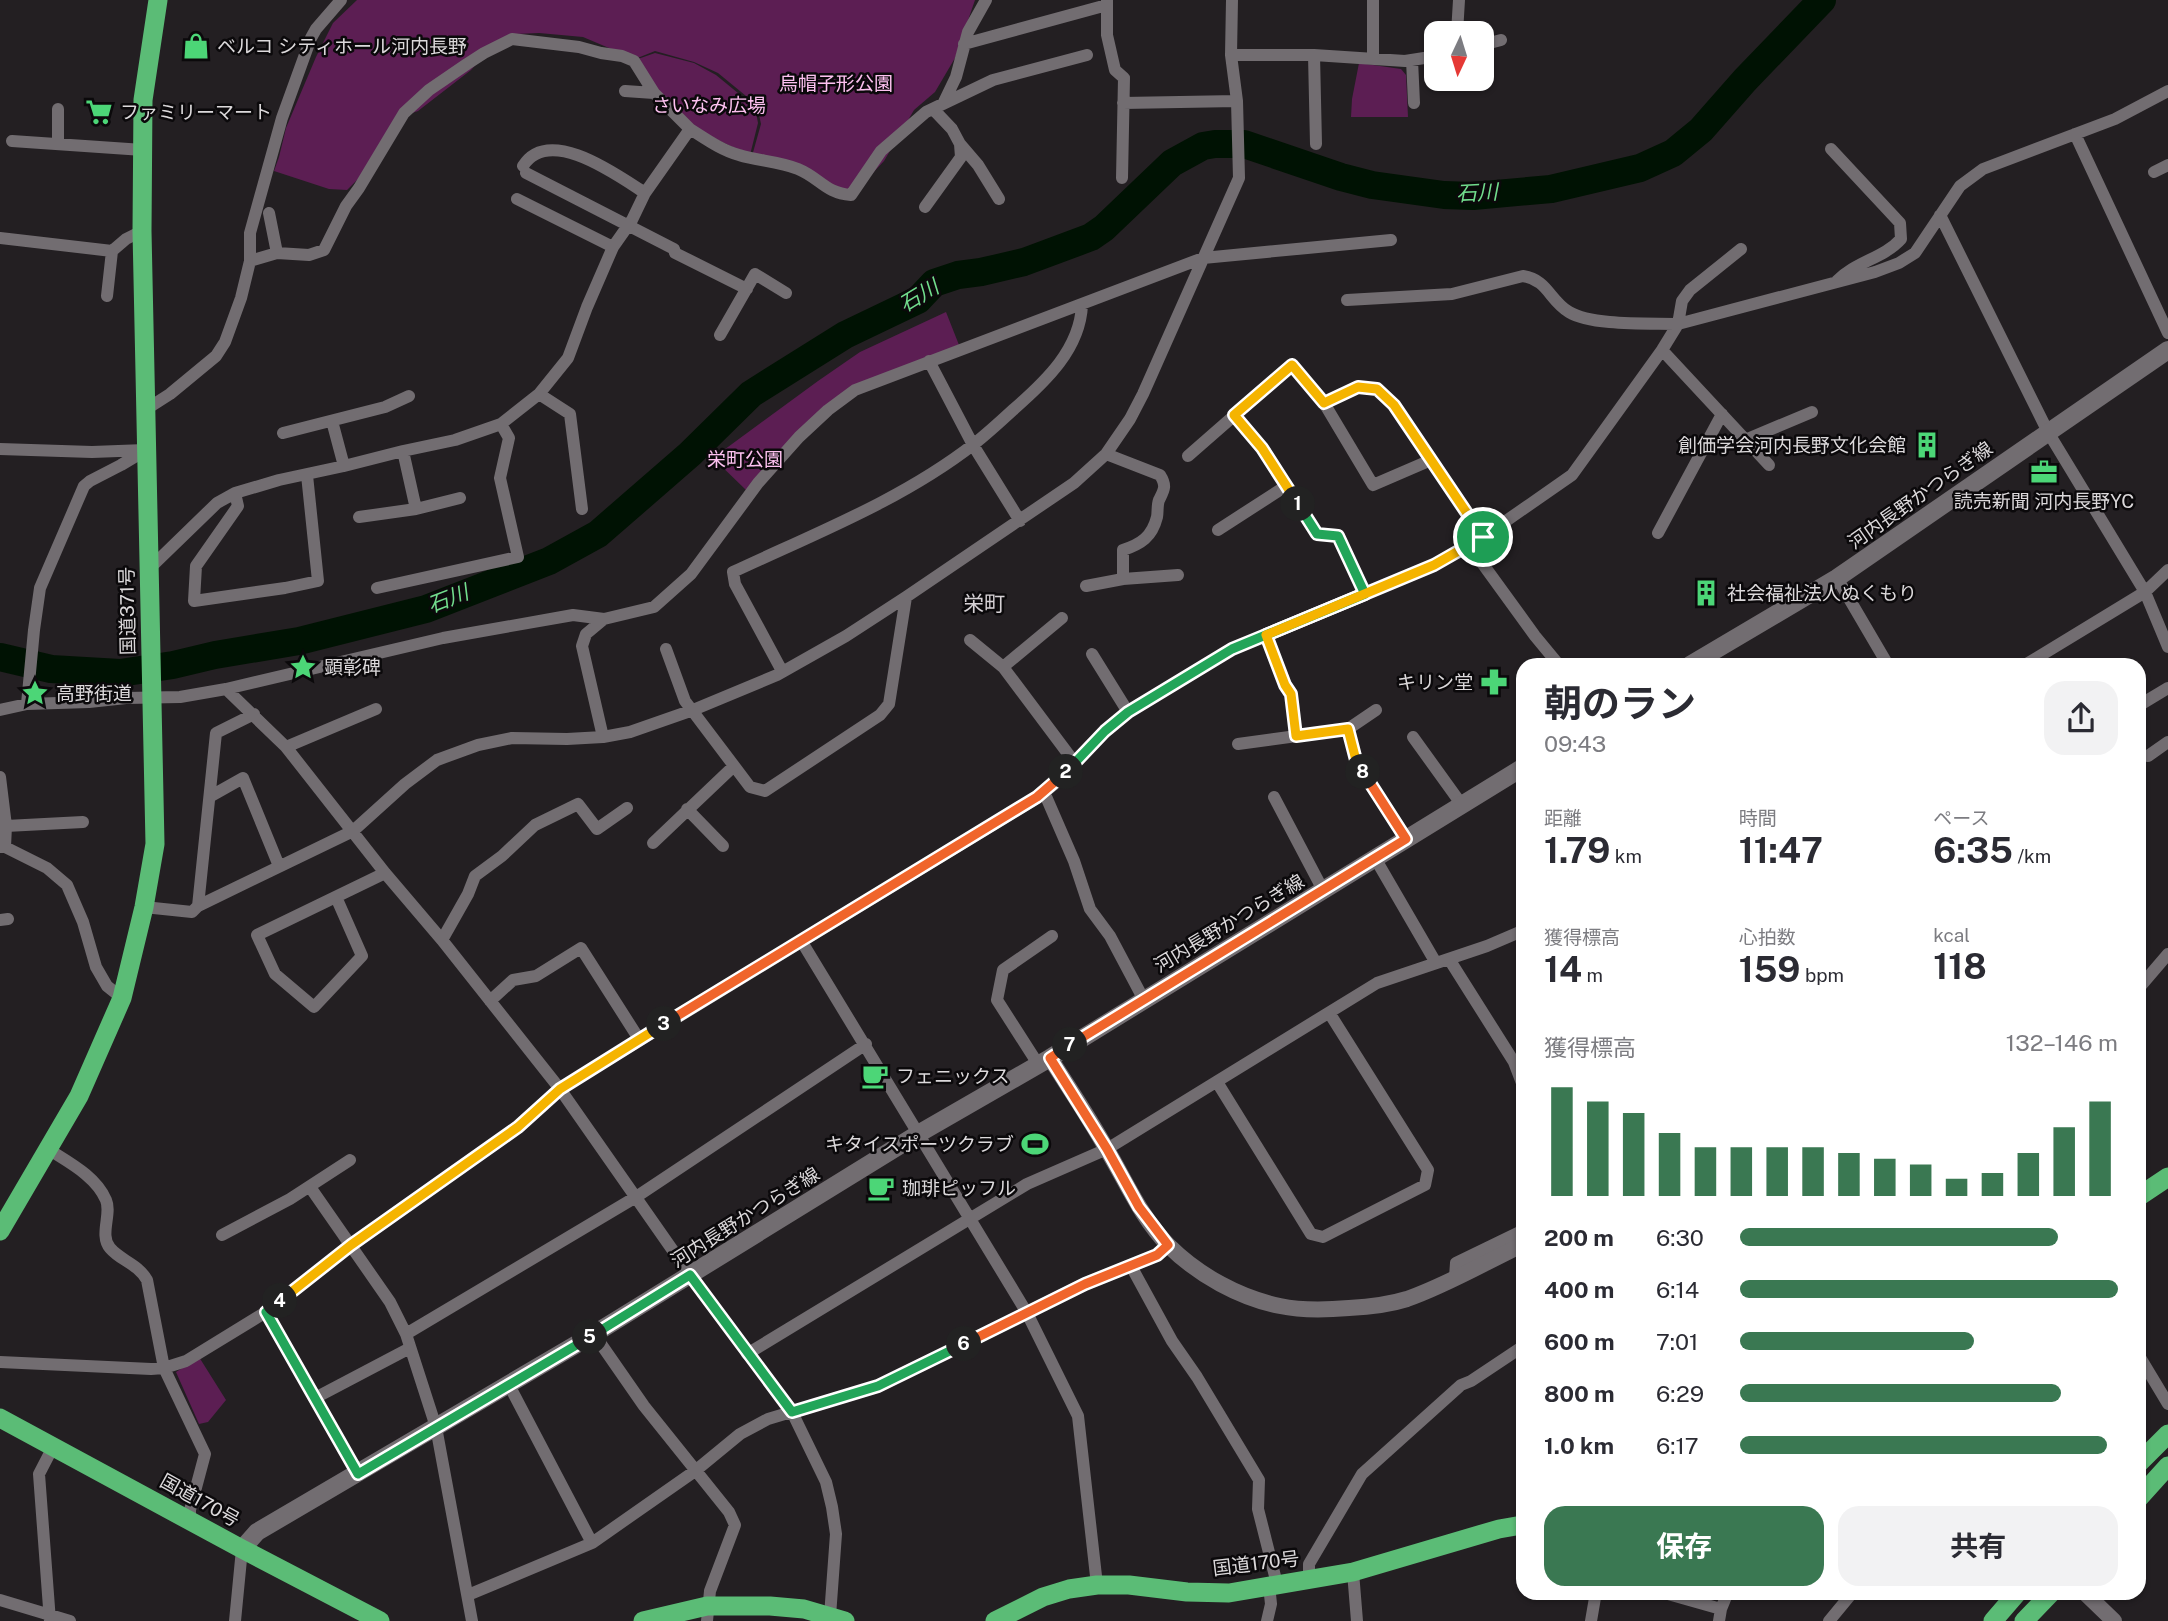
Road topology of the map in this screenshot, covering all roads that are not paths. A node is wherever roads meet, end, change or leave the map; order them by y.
1 (341, 0) edge
2 (986, 0) edge
3 (1231, 0) edge
4 (1373, 0) edge
5 (1459, 0) edge
6 (155, 2) edge
7 (1107, 3) edge
8 (1458, 21) edge
9 (1501, 40) dead end
10 (1494, 42) edge
11 (964, 44) junction
12 (1087, 55) dead end
13 (1231, 55) junction
14 (1314, 55) junction
15 (1424, 58) edge
16 (1373, 59) junction
17 (1412, 60) junction
18 (2168, 90) edge
19 (625, 91) dead end
20 (653, 93) junction
21 (1237, 101) junction
22 (1124, 103) junction
23 (1414, 103) dead end
24 (938, 106) junction
25 (58, 109) dead end
26 (691, 129) junction
27 (2075, 134) junction
28 (12, 141) dead end
29 (58, 144) junction
30 (960, 144) junction
31 (1316, 144) dead end
32 (1831, 149) dead end
33 (143, 150) junction
34 (2168, 165) edge
35 (2154, 172) dead end
36 (1122, 178) dead end
37 (645, 193) junction
38 (517, 198) dead end
39 (999, 199) dead end
40 (925, 207) dead end
41 (269, 213) dead end
42 (1940, 215) junction
43 (626, 225) junction
44 (142, 231) junction
45 (1391, 240) dead end
46 (1, 241) edge
47 (613, 247) junction
48 (1741, 249) dead end
49 (112, 251) junction
50 (277, 253) junction
51 (1203, 258) junction
52 (250, 261) junction
53 (1835, 282) junction
54 (747, 289) junction
55 (786, 293) dead end
56 (107, 296) dead end
57 (1347, 300) dead end
58 (1082, 305) junction
59 (1678, 324) junction
60 (2168, 333) edge
61 (720, 335) dead end
62 (1662, 349) junction
63 (2168, 350) edge
64 (929, 361) junction
65 (539, 394) junction
66 (409, 396) dead end
67 (1324, 403) junction
68 (145, 410) junction
69 (1812, 412) dead end
70 (1722, 414) junction
71 (1234, 415) junction
72 (332, 421) junction
73 (501, 424) junction
74 (2048, 432) junction
75 (283, 433) dead end
76 (1745, 440) junction
77 (973, 445) junction
78 (0, 449) edge
79 (146, 450) junction
80 (403, 450) junction
81 (1106, 454) junction
82 (1188, 456) dead end
83 (1431, 460) junction
84 (1769, 465) dead end
85 (344, 466) junction
86 (307, 475) junction
87 (1286, 486) junction
88 (234, 493) junction
89 (460, 498) dead end
90 (416, 509) junction
91 (582, 509) dead end
92 (359, 517) dead end
93 (1020, 521) junction
94 (1218, 530) dead end
95 (1658, 533) dead end
96 (1483, 537) junction
97 (1469, 545) junction
98 (150, 568) junction
99 (2168, 570) edge
100 (1178, 575) dead end
101 (1123, 579) junction
102 (1837, 579) junction
103 (1086, 586) dead end
104 (377, 588) dead end
105 (2145, 592) junction
106 (1365, 594) junction
107 (906, 597) junction
108 (1062, 618) dead end
109 (604, 619) junction
110 (1266, 635) junction
111 (970, 640) dead end
112 (2168, 647) edge
113 (666, 649) dead end
114 (1092, 654) dead end
115 (1553, 658) edge
116 (1702, 658) edge
117 (1884, 658) edge
118 (2037, 658) edge
119 (1003, 667) junction
120 (782, 671) junction
121 (2168, 688) edge
122 (226, 689) junction
123 (2146, 701) edge
124 (27, 705) junction
125 (376, 709) dead end
126 (0, 710) edge
127 (693, 710) junction
128 (1376, 710) dead end
129 (1128, 712) junction
130 (254, 714) junction
131 (1348, 729) junction
132 (1296, 736) junction
133 (603, 737) junction
134 (1413, 737) dead end
135 (2168, 742) edge
136 (1238, 744) dead end
137 (286, 747) junction
138 (2148, 756) dead end
139 (1075, 763) junction
140 (734, 765) junction
141 (1516, 772) edge
142 (0, 777) edge
143 (1044, 792) junction
144 (211, 796) junction
145 (1274, 797) dead end
146 (1462, 805) junction
147 (627, 808) dead end
148 (687, 809) junction
149 (83, 822) dead end
150 (6, 826) junction
151 (353, 831) junction
152 (1406, 839) junction
153 (653, 843) dead end
154 (723, 846) dead end
155 (3, 847) edge
156 (1375, 858) junction
157 (279, 866) junction
158 (385, 873) junction
159 (1323, 890) junction
160 (336, 897) junction
161 (198, 906) junction
162 (144, 907) junction
163 (1516, 933) edge
164 (1052, 936) dead end
165 (442, 940) junction
166 (802, 942) junction
167 (1449, 959) junction
168 (2166, 961) edge
169 (1436, 963) junction
170 (2146, 981) edge
171 (122, 998) junction
172 (1143, 1000) junction
173 (490, 1001) junction
174 (1330, 1014) junction
175 (639, 1039) junction
176 (866, 1044) junction
177 (1516, 1057) edge
178 (1044, 1061) junction
179 (1217, 1082) junction
180 (560, 1089) junction
181 (918, 1134) junction
182 (48, 1149) junction
183 (1107, 1149) junction
184 (350, 1160) dead end
185 (2168, 1177) edge
186 (310, 1187) junction
187 (2146, 1192) edge
188 (636, 1197) junction
189 (970, 1218) junction
190 (0, 1231) edge
191 (1516, 1234) edge
192 (222, 1235) dead end
193 (351, 1245) junction
194 (1168, 1245) junction
195 (1516, 1248) edge
196 (1131, 1266) junction
197 (690, 1275) junction
198 (1455, 1277) junction
199 (266, 1312) junction
200 (1027, 1313) junction
201 (594, 1334) junction
202 (406, 1335) junction
203 (410, 1348) junction
204 (1516, 1351) edge
205 (747, 1354) junction
206 (0, 1362) edge
207 (2146, 1367) edge
208 (164, 1368) junction
209 (509, 1385) junction
210 (315, 1398) junction
211 (2168, 1404) edge
212 (792, 1412) junction
213 (0, 1418) edge
214 (436, 1427) junction
215 (2168, 1434) edge
216 (54, 1445) junction
217 (2146, 1456) edge
218 (2168, 1466) edge
219 (695, 1471) junction
220 (358, 1474) junction
221 (2146, 1490) edge
222 (190, 1520) junction
223 (1516, 1526) edge
224 (592, 1543) junction
225 (242, 1549) junction
226 (1353, 1572) junction
227 (1309, 1579) junction
228 (1097, 1585) junction
229 (1273, 1585) junction
230 (468, 1595) junction
231 (0, 1600) edge
232 (1594, 1600) edge
233 (1682, 1600) edge
234 (1846, 1600) edge
235 (2011, 1600) edge
236 (2044, 1600) edge
237 (2092, 1600) edge
238 (707, 1614) edge
239 (1720, 1615) edge
240 (50, 1618) edge
241 (837, 1618) edge
242 (70, 1621) edge
243 (235, 1621) edge
244 (380, 1621) edge
245 (472, 1621) edge
246 (643, 1621) edge
247 (995, 1621) edge
248 (1267, 1621) edge
249 (1357, 1621) edge
250 (1591, 1621) edge
251 (1829, 1621) edge
252 (1993, 1621) edge
253 (2024, 1621) edge
254 (2114, 1621) edge

1 - 52 street
2 - 11 street
3 - 13 street
4 - 16 street
5 - 8 street
6 - 33 highway, 国道371号
7 - 11 street
7 - 22 street
9 - 10 street
11 - 24 street
12 - 24 street
13 - 14 street
13 - 21 street
14 - 16 street
14 - 31 street
15 - 17 street
16 - 17 street
17 - 23 street
18 - 27 street
19 - 20 street
20 - 26 street
20 - 50 street
21 - 22 street
21 - 51 street
22 - 36 street
24 - 26 street
24 - 30 street
25 - 29 street
26 - 37 street
27 - 42 street
27 - 60 street
28 - 29 street
29 - 33 street
30 - 39 street
30 - 40 street
32 - 53 street
33 - 44 highway, 国道371号
34 - 35 street
37 - 43 street
37 - 43 street
38 - 47 street
41 - 50 street
42 - 53 street
42 - 74 street
43 - 47 street
43 - 54 street
44 - 49 street
44 - 68 highway, 国道371号
45 - 51 street
46 - 49 street
47 - 65 street
48 - 59 street
49 - 56 street
50 - 52 street
51 - 58 street
51 - 81 street
52 - 68 street
53 - 59 street
54 - 55 street
54 - 61 street
57 - 59 street
58 - 64 street
58 - 77 street
59 - 62 street
62 - 70 street
62 - 96 street
63 - 74 main road, 河内長野かつらぎ線
64 - 77 street
64 - 109 street
65 - 73 street
65 - 91 street
66 - 72 street
67 - 71 street
67 - 83 street
67 - 83 street
68 - 79 highway, 国道371号
69 - 76 street
70 - 76 street
70 - 95 street
71 - 82 street
71 - 87 street
72 - 75 street
72 - 85 street
73 - 80 street
73 - 104 street
74 - 102 main road, 河内長野かつらぎ線
74 - 105 street
76 - 84 street
77 - 93 street
77 - 120 street
78 - 79 street
79 - 98 highway, 国道371号
79 - 124 street
80 - 85 street
80 - 90 street
81 - 93 street
81 - 101 street
83 - 96 street
85 - 86 street
86 - 88 street
86 - 88 street
87 - 94 street
87 - 106 street
88 - 98 street
89 - 90 street
90 - 92 street
93 - 107 street
96 - 97 street
97 - 106 street
97 - 115 street
98 - 162 highway, 国道371号
99 - 105 street
100 - 101 street
101 - 103 street
102 - 116 main road, 河内長野かつらぎ線
102 - 117 street
105 - 112 street
105 - 118 street
106 - 110 street
107 - 120 street
107 - 140 street
108 - 119 street
109 - 122 street
109 - 133 street
110 - 129 street
110 - 132 street
111 - 119 street
113 - 127 street
114 - 129 street
119 - 139 street
120 - 127 street
121 - 123 street
122 - 124 street
122 - 130 street
124 - 126 street
125 - 137 street
127 - 133 street
127 - 140 street
128 - 131 street
129 - 139 street
130 - 137 street
130 - 144 street
131 - 132 street
131 - 152 street
132 - 136 street
133 - 151 street
134 - 146 street
135 - 138 street
137 - 151 street
139 - 143 street
140 - 148 street
141 - 146 main road, 河内長野かつらぎ線
142 - 150 street
143 - 166 street
143 - 172 street
144 - 157 street
144 - 161 street
145 - 159 street
146 - 152 main road, 河内長野かつらぎ線
147 - 165 street
148 - 153 street
148 - 154 street
149 - 150 street
150 - 155 street
151 - 157 street
151 - 158 street
152 - 156 main road, 河内長野かつらぎ線
155 - 171 street
156 - 159 main road, 河内長野かつらぎ線
156 - 169 street
157 - 161 street
158 - 160 street
158 - 165 street
159 - 172 main road, 河内長野かつらぎ線
160 - 160 street
161 - 162 street
162 - 171 highway, 国道371号
163 - 167 street
164 - 178 street
165 - 173 street
166 - 175 street
166 - 176 street
167 - 169 street
167 - 177 street
168 - 170 street
169 - 174 street
171 - 182 highway, 国道371号
172 - 178 main road, 河内長野かつらぎ線
173 - 175 street
173 - 180 street
174 - 179 street
174 - 179 street
175 - 180 street
176 - 181 street
176 - 188 street
178 - 181 main road, 河内長野かつらぎ線
178 - 183 street
179 - 183 street
180 - 188 street
180 - 193 street
181 - 189 street
181 - 197 main road, 河内長野かつらぎ線
182 - 190 highway, 国道371号
182 - 208 street
183 - 189 street
183 - 194 street
184 - 186 street
185 - 187 highway
186 - 192 street
186 - 193 street
188 - 197 street
188 - 202 street
189 - 200 street
189 - 205 street
191 - 198 street
193 - 199 street
193 - 202 street
194 - 196 street
194 - 198 street
195 - 198 street
196 - 200 street
196 - 229 street
197 - 201 main road, 河内長野かつらぎ線
197 - 205 street
199 - 208 street
199 - 210 street
200 - 212 street
200 - 228 street
201 - 209 main road, 河内長野かつらぎ線
201 - 219 street
202 - 203 street
203 - 210 street
203 - 214 street
204 - 227 street
205 - 212 street
206 - 208 street
207 - 211 street
208 - 222 street
209 - 214 main road, 河内長野かつらぎ線
209 - 224 street
210 - 220 street
212 - 219 street
212 - 241 street
213 - 216 highway, 国道170号
214 - 220 main road, 河内長野かつらぎ線
214 - 230 street
215 - 217 highway
216 - 222 highway, 国道170号
216 - 240 street
218 - 221 highway
219 - 224 street
219 - 238 street
220 - 225 main road, 河内長野かつらぎ線
222 - 225 highway, 国道170号
223 - 226 highway, 国道170号
224 - 230 street
225 - 243 street
225 - 244 highway, 国道170号
226 - 227 highway, 国道170号
226 - 249 street
227 - 229 highway, 国道170号
228 - 229 highway, 国道170号
228 - 247 highway, 国道170号
229 - 248 street
230 - 245 street
231 - 240 street
232 - 250 street
233 - 239 street
234 - 251 street
235 - 252 highway
236 - 253 highway
237 - 254 street
238 - 241 highway
238 - 246 highway
240 - 242 street

